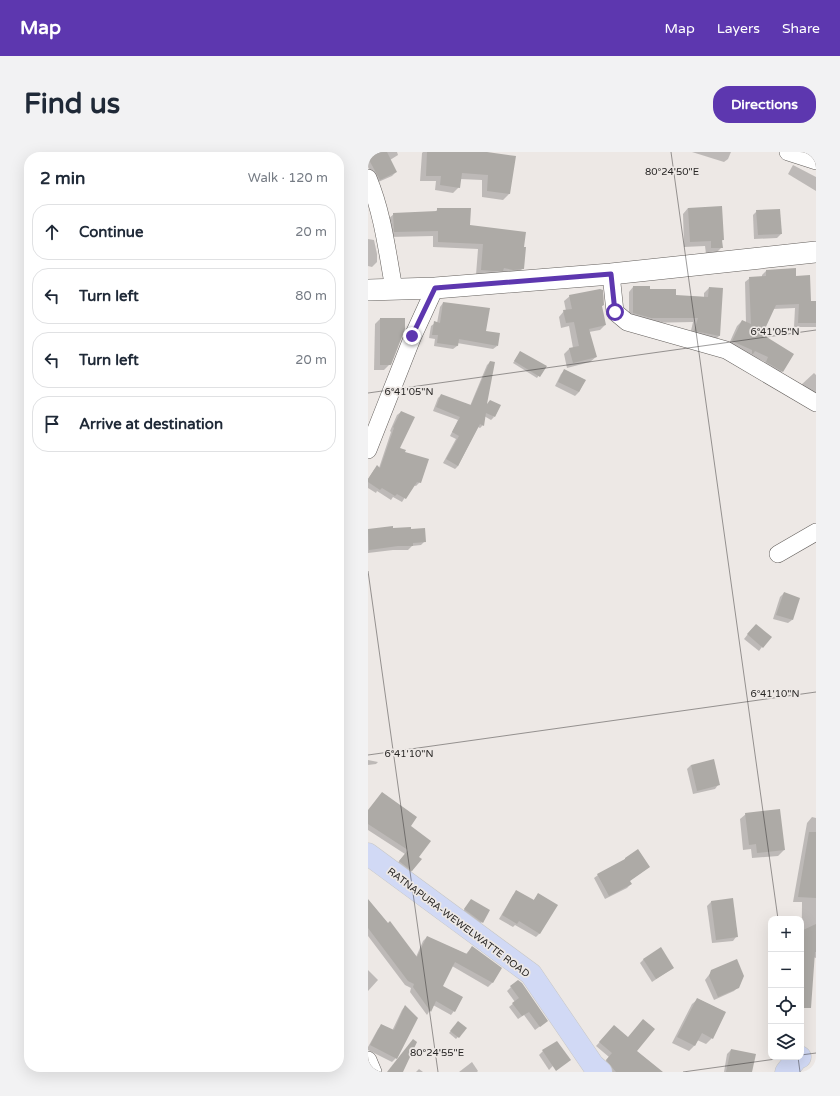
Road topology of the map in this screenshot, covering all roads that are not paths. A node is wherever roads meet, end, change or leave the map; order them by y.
1 (788, 152) edge
2 (816, 161) edge
3 (368, 178) edge
4 (816, 252) edge
5 (611, 274) junction
6 (435, 288) junction
7 (394, 289) junction
8 (368, 290) edge
9 (816, 403) edge
10 (368, 450) edge
11 (816, 532) edge
12 (778, 554) dead end
13 (368, 854) edge
14 (816, 1052) edge
15 (804, 1056) edge
16 (368, 1060) edge
17 (795, 1060) edge
18 (373, 1072) edge
19 (601, 1072) edge
20 (786, 1072) edge

1 - 2 street
3 - 7 street
4 - 5 street
5 - 6 street
5 - 9 street
6 - 7 street
6 - 10 street
7 - 8 street
11 - 12 street
13 - 19 main road, RATNAPURA-WEWELWATTE ROAD
14 - 15 main road
16 - 18 street
17 - 20 main road

